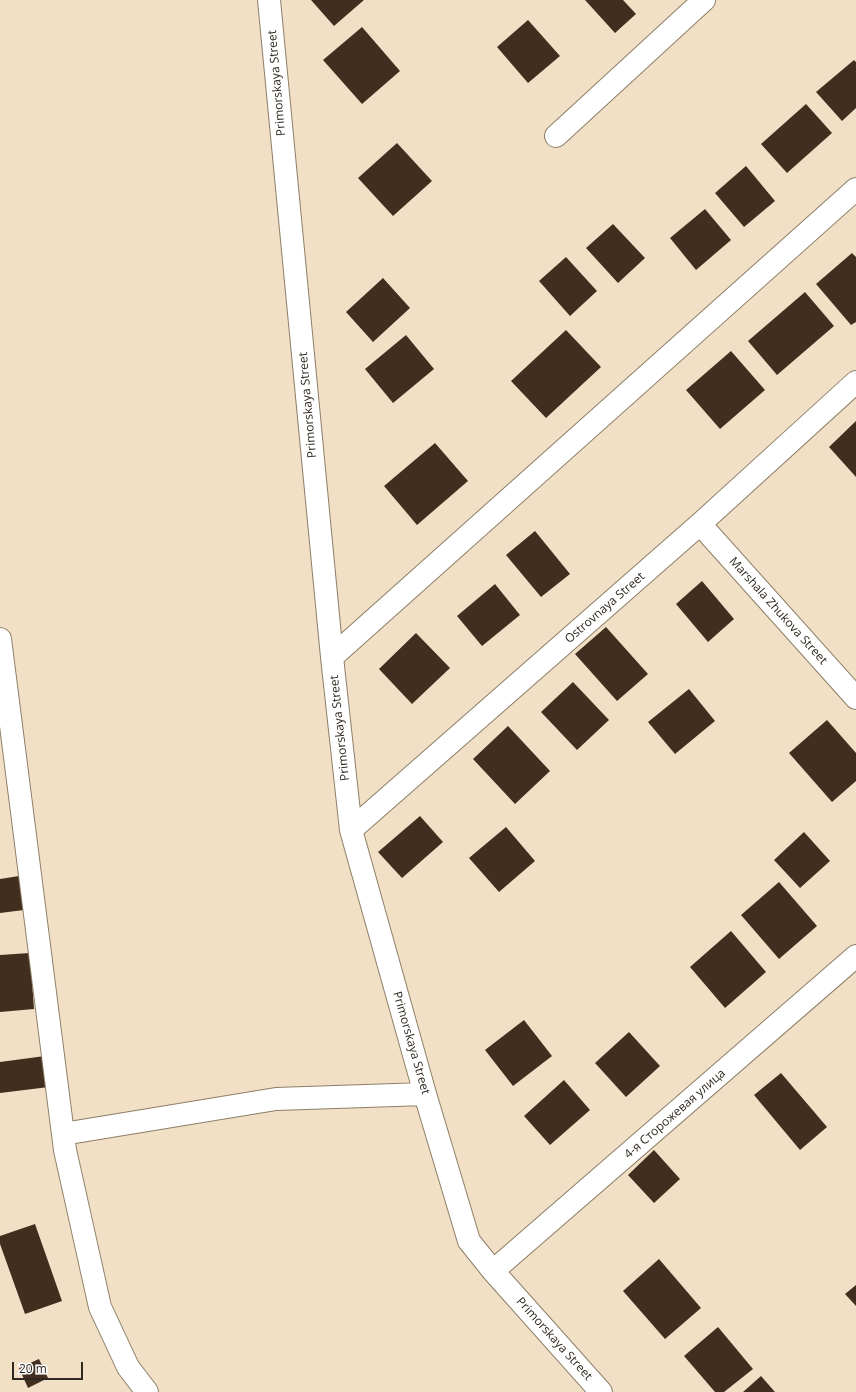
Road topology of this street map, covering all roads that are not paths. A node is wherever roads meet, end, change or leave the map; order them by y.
1 (269, 0) edge
2 (704, 0) edge
3 (556, 136) dead end
4 (856, 189) edge
5 (856, 382) edge
6 (700, 524) junction
7 (0, 639) edge
8 (332, 656) junction
9 (856, 698) edge
10 (351, 830) junction
11 (856, 956) edge
12 (425, 1094) junction
13 (63, 1134) junction
14 (493, 1271) junction
15 (147, 1392) edge
16 (601, 1392) edge

1 - 8 street, Primorskaya Street
2 - 3 street
4 - 8 street
5 - 6 street, Ostrovnaya Street
6 - 9 street, Marshala Zhukova Street
6 - 10 street, Ostrovnaya Street
7 - 13 street
8 - 10 street, Primorskaya Street
10 - 12 street, Primorskaya Street
11 - 14 street, 4-я Сторожевая улица
12 - 13 street
12 - 14 street, Primorskaya Street
13 - 15 street
14 - 16 street, Primorskaya Street

